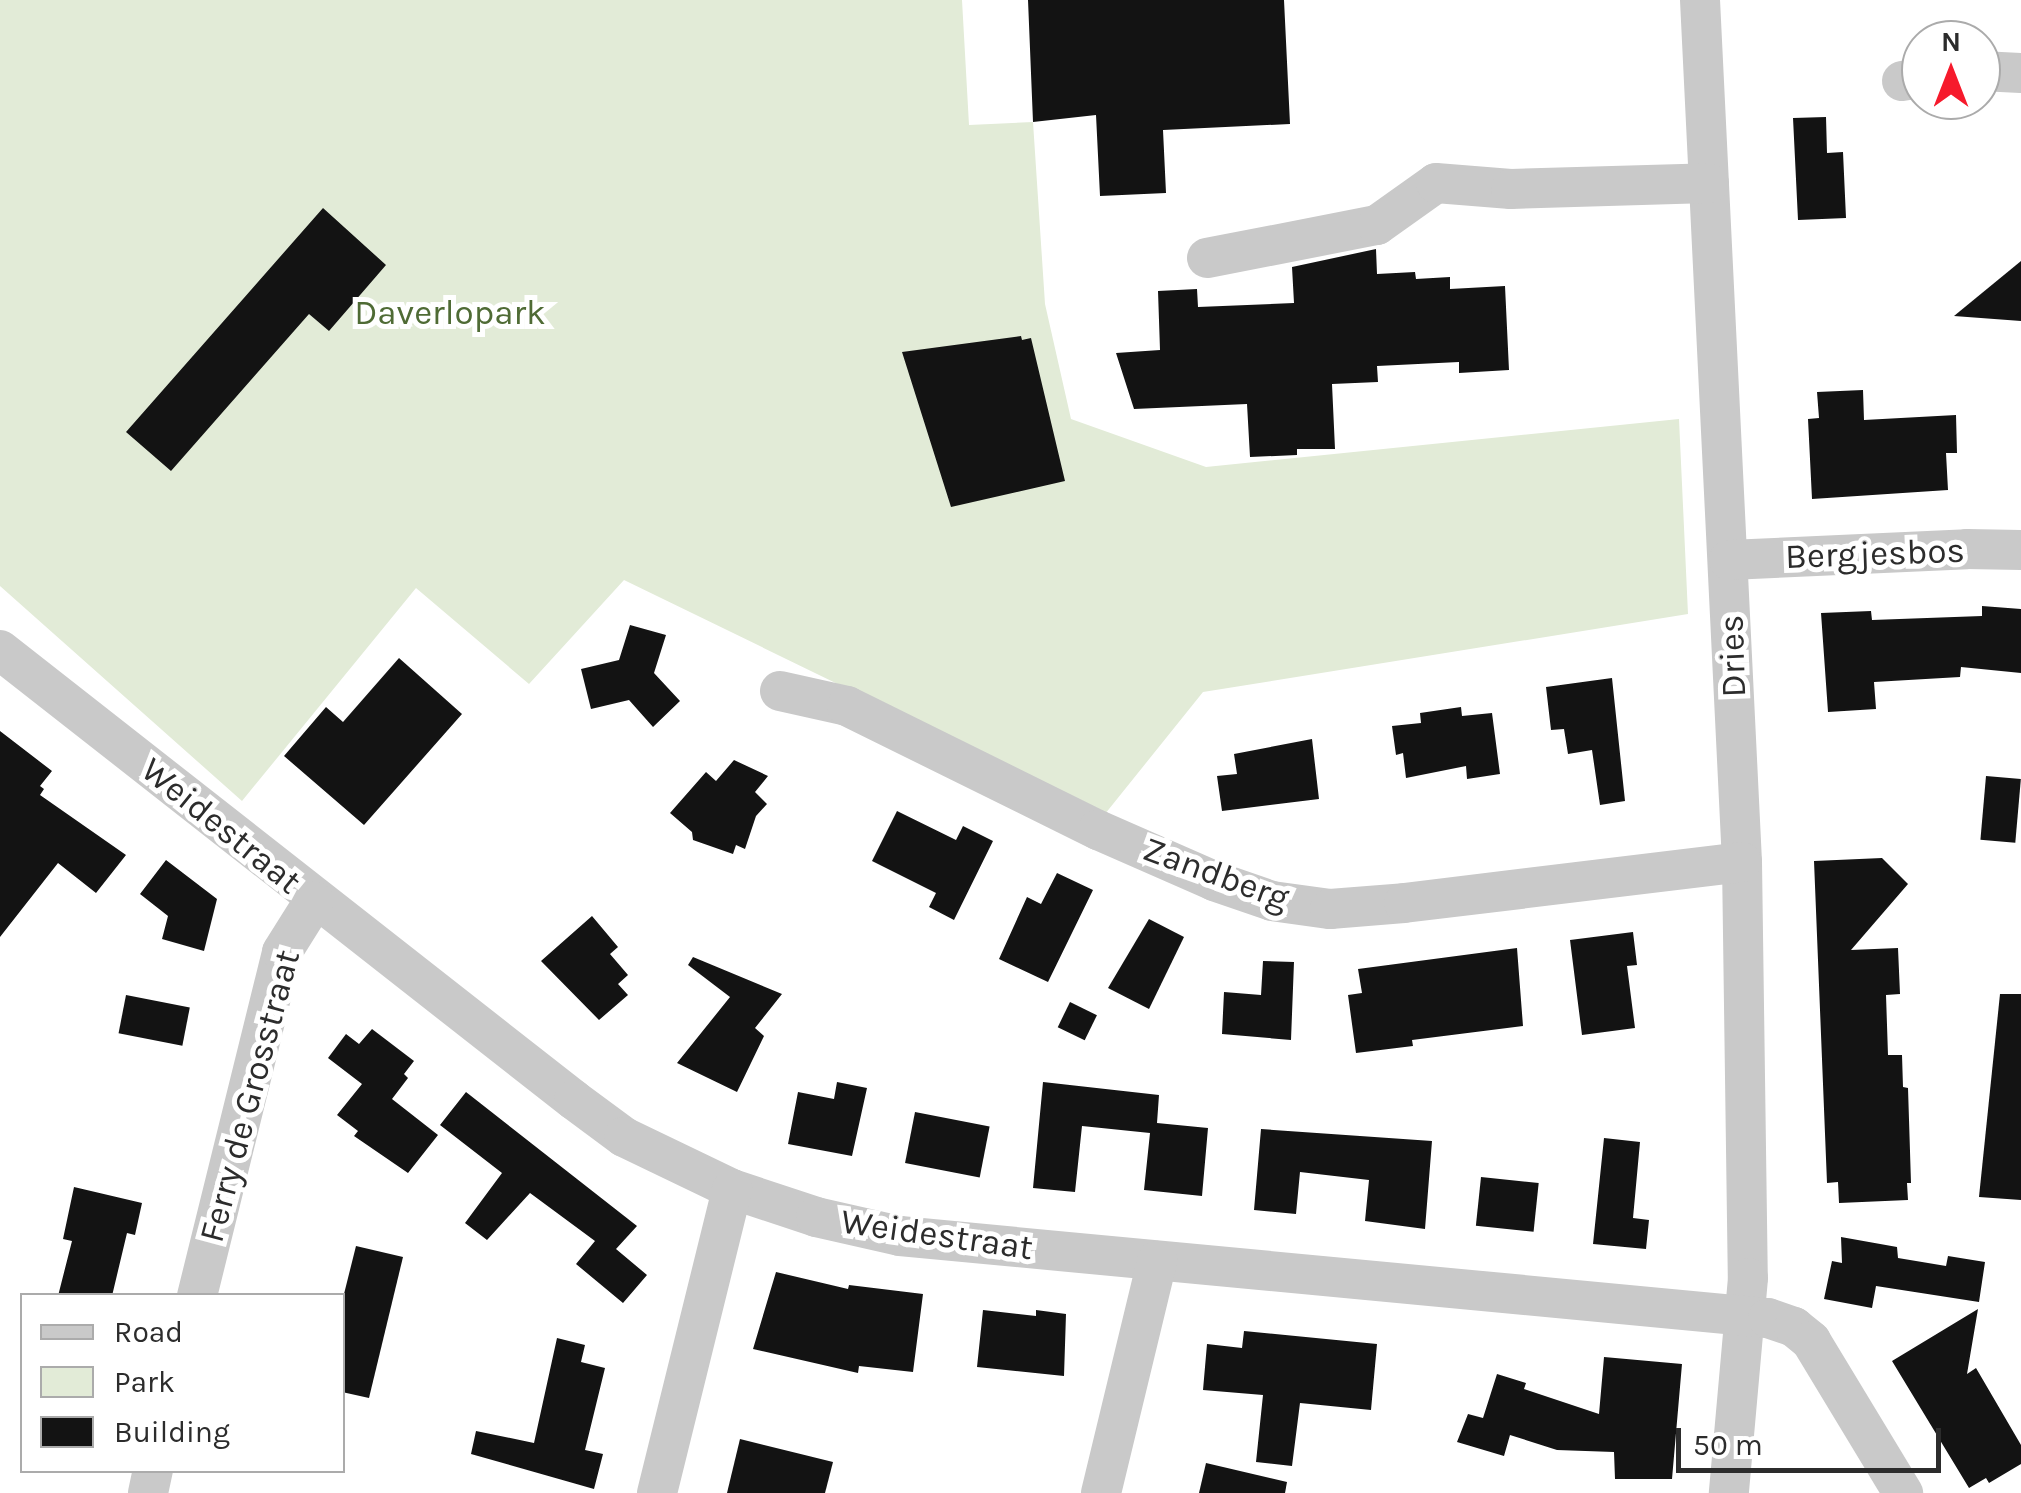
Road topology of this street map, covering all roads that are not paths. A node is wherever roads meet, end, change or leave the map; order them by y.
1 (1700, 0) edge
2 (1709, 183) junction
3 (1207, 258) dead end
4 (2021, 550) edge
5 (1729, 560) junction
6 (0, 650) edge
7 (780, 691) dead end
8 (1742, 862) junction
9 (314, 901) junction
10 (732, 1189) junction
11 (1157, 1261) junction
12 (198, 1293) edge
13 (1748, 1314) junction
14 (657, 1493) edge
15 (1101, 1493) edge
16 (1730, 1493) edge
17 (1903, 1493) edge

1 - 2 street, Dries
2 - 3 street
2 - 5 street, Dries
4 - 5 street, Bergjesbos
5 - 8 street, Dries
6 - 9 street, Weidestraat
7 - 8 street, Zandberg
8 - 13 street, Dries
9 - 10 street, Weidestraat
9 - 12 street, Ferry de Grosstraat
10 - 11 street, Weidestraat
10 - 14 street
11 - 13 street, Weidestraat
11 - 15 street
13 - 16 street, Dries
13 - 17 street, Weidestraat

